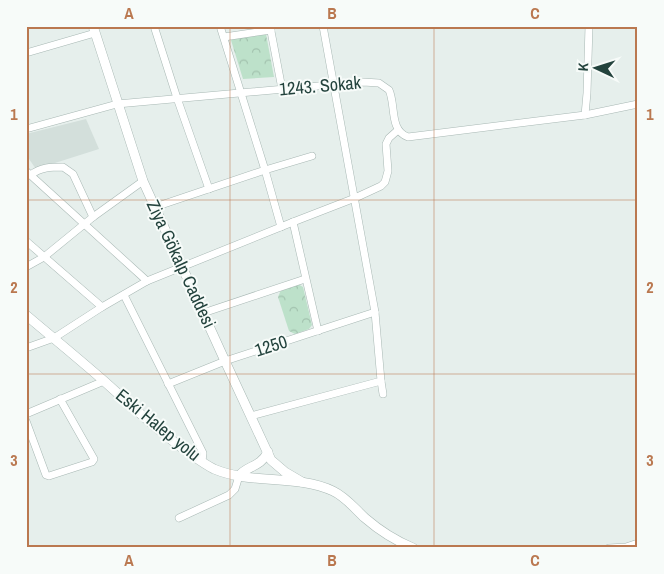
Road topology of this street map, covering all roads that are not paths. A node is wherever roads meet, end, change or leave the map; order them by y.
1 (154, 26) edge
2 (220, 26) edge
3 (323, 26) edge
4 (589, 26) edge
5 (271, 28) edge
6 (94, 30) edge
7 (224, 37) junction
8 (26, 53) edge
9 (334, 85) junction
10 (282, 89) junction
11 (241, 92) junction
12 (177, 98) junction
13 (117, 104) junction
14 (638, 104) edge
15 (585, 115) junction
16 (26, 129) edge
17 (398, 130) junction
18 (312, 156) dead end
19 (265, 170) junction
20 (29, 173) edge
21 (143, 182) junction
22 (209, 189) junction
23 (355, 198) junction
24 (155, 208) junction
25 (93, 217) junction
26 (293, 222) junction
27 (84, 224) junction
28 (281, 227) junction
29 (26, 242) edge
30 (44, 257) junction
31 (183, 266) junction
32 (26, 267) edge
33 (305, 279) junction
34 (147, 282) junction
35 (124, 295) junction
36 (102, 307) junction
37 (375, 312) junction
38 (203, 313) junction
39 (26, 315) edge
40 (318, 331) junction
41 (54, 338) junction
42 (26, 348) edge
43 (225, 361) junction
44 (104, 381) junction
45 (381, 381) junction
46 (168, 384) junction
47 (383, 394) dead end
48 (60, 400) junction
49 (26, 414) edge
50 (251, 416) junction
51 (26, 421) edge
52 (268, 452) junction
53 (202, 462) junction
54 (239, 476) junction
55 (302, 482) junction
56 (179, 518) dead end
57 (638, 543) edge
58 (413, 548) edge
59 (609, 548) edge

1 - 12 street
2 - 7 street
3 - 9 street
4 - 15 street
5 - 7 street
5 - 10 street
6 - 8 street
6 - 13 street, Ziya Gökalp Caddesi
7 - 11 street
9 - 10 street, 1243. Sokak
9 - 17 street, 1243. Sokak
9 - 23 street
10 - 11 street, 1243. Sokak
11 - 12 street, 1243. Sokak
11 - 19 street
12 - 13 street, 1243. Sokak
12 - 22 street
13 - 16 street, 1243. Sokak
13 - 21 street, Ziya Gökalp Caddesi
14 - 15 street
15 - 17 street
17 - 23 street
18 - 19 street
19 - 22 street
19 - 28 street
20 - 25 street
20 - 27 street
21 - 24 street, Ziya Gökalp Caddesi
21 - 25 street
22 - 24 street
23 - 26 street
23 - 37 street
24 - 31 street, Ziya Gökalp Caddesi
25 - 27 street
26 - 28 street
26 - 33 street
27 - 30 street
27 - 34 street
28 - 31 street
29 - 30 street
30 - 32 street
30 - 36 street
31 - 34 street
31 - 38 street, Ziya Gökalp Caddesi
33 - 38 street
33 - 40 street
34 - 35 street
35 - 36 street
35 - 46 street
36 - 41 street
37 - 40 street, 1250
37 - 45 street
38 - 43 street, Ziya Gökalp Caddesi
39 - 41 street, Eski Halep yolu
40 - 43 street, 1250
41 - 42 street
41 - 44 street, Eski Halep yolu
43 - 46 street, 1250
43 - 50 street, Ziya Gökalp Caddesi
44 - 48 street
44 - 53 street, Eski Halep yolu
45 - 47 street
45 - 50 street
46 - 53 street
48 - 49 street
48 - 51 street
50 - 52 street, Ziya Gökalp Caddesi
52 - 54 street
52 - 55 street, Ziya Gökalp Caddesi
53 - 54 street, Eski Halep yolu
54 - 55 street, Eski Halep yolu
54 - 56 street
55 - 58 street, Eski Halep yolu
57 - 59 street

